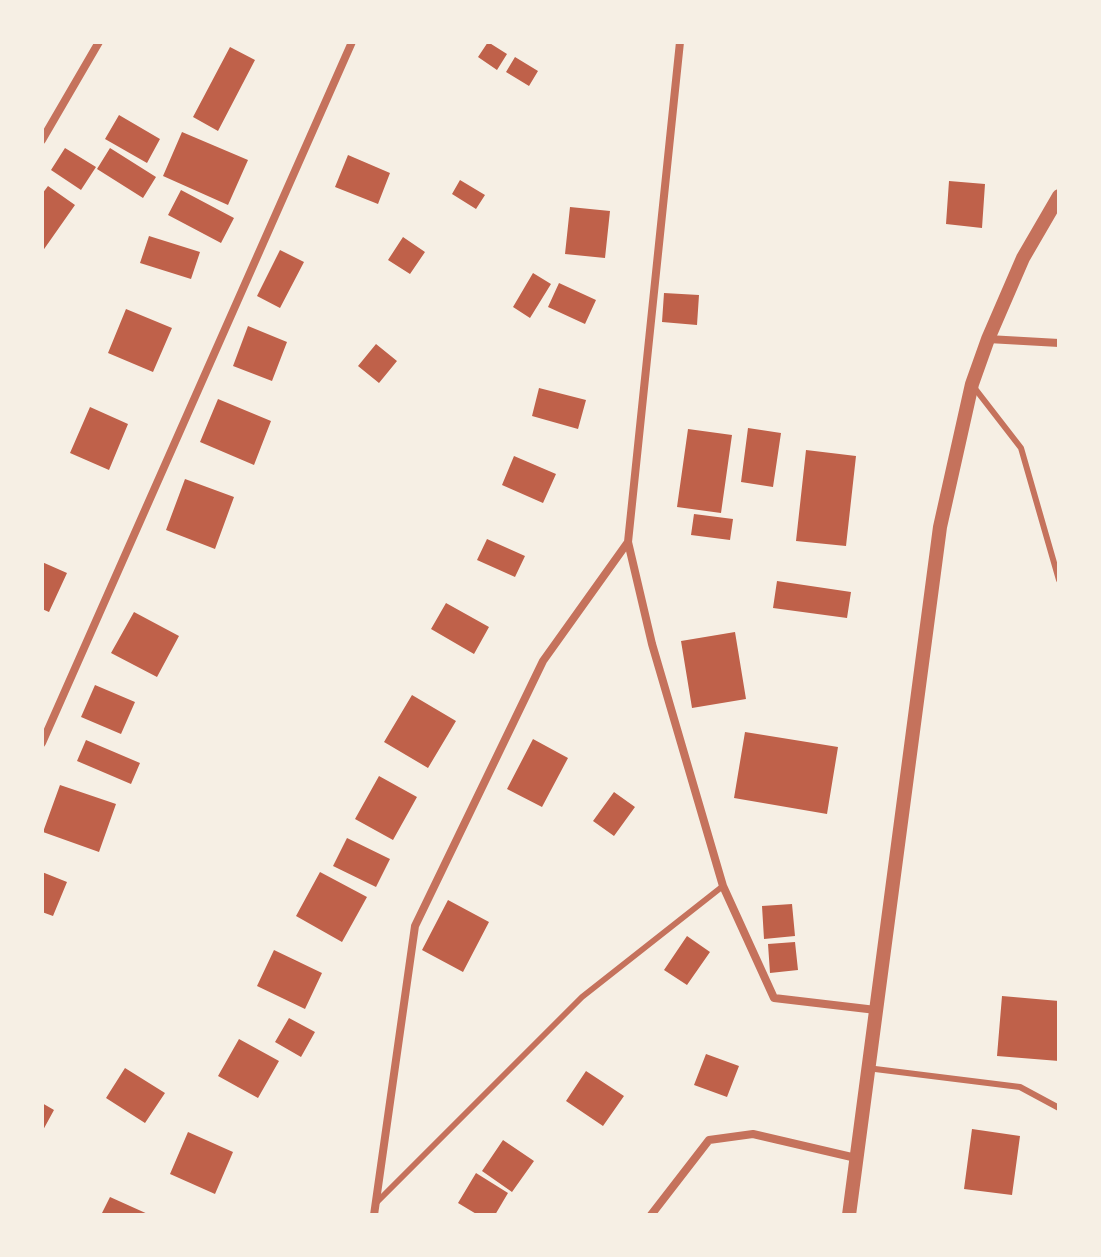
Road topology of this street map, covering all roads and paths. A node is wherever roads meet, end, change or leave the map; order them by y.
1 (99, 42) edge
2 (352, 42) edge
3 (680, 42) edge
4 (42, 140) edge
5 (1059, 196) edge
6 (988, 339) junction
7 (1059, 343) edge
8 (972, 384) junction
9 (628, 542) junction
10 (1059, 580) edge
11 (42, 743) edge
12 (723, 886) junction
13 (876, 1010) junction
14 (867, 1068) junction
15 (1059, 1108) edge
16 (856, 1158) junction
17 (376, 1203) junction
18 (374, 1215) edge
19 (651, 1215) edge
20 (849, 1215) edge

1 - 4 street
2 - 11 street
3 - 9 street
5 - 6 street
6 - 7 street
6 - 8 street
8 - 10 lane
8 - 13 street
9 - 12 street
9 - 17 street
12 - 13 street
12 - 17 lane
13 - 14 street
14 - 15 lane
14 - 16 street
16 - 19 street
16 - 20 street
17 - 18 street

